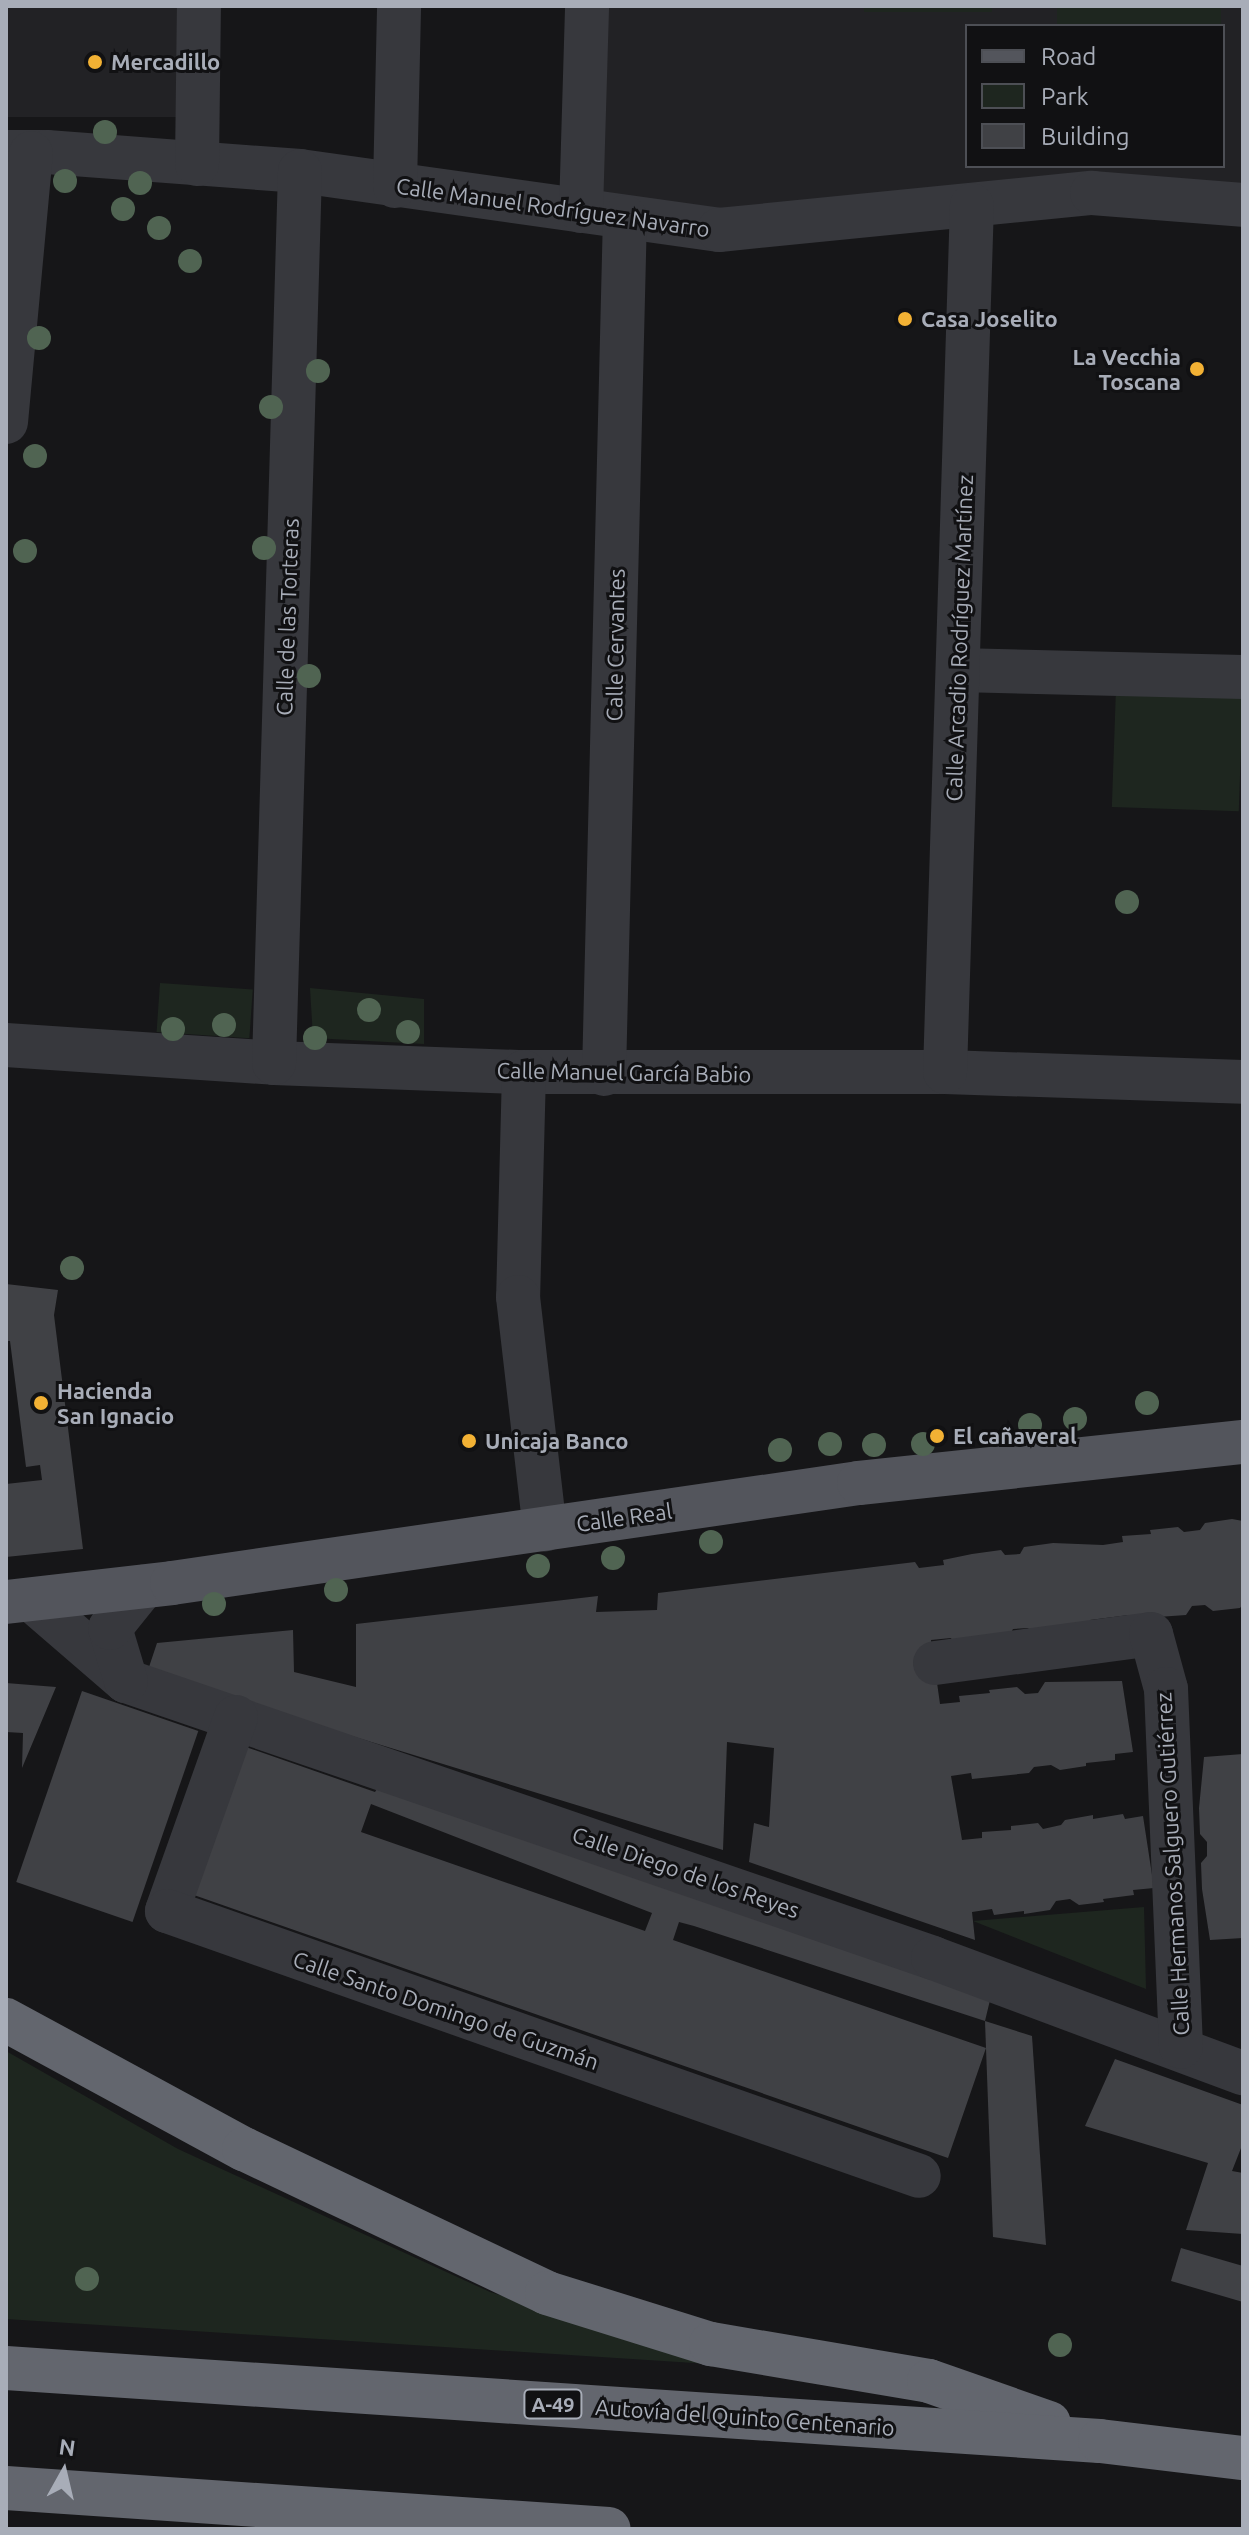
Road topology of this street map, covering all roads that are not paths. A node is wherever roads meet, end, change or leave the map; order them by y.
1 (199, 6) edge
2 (399, 6) edge
3 (587, 6) edge
4 (19, 152) edge
5 (197, 164) junction
6 (300, 171) junction
7 (395, 186) junction
8 (972, 205) junction
9 (1243, 205) edge
10 (581, 211) junction
11 (625, 217) junction
12 (6, 422) edge
13 (958, 670) junction
14 (1243, 677) edge
15 (6, 1045) edge
16 (274, 1063) junction
17 (524, 1072) junction
18 (945, 1072) junction
19 (604, 1074) junction
20 (1243, 1082) edge
21 (1243, 1442) edge
22 (545, 1529) junction
23 (143, 1587) junction
24 (19, 1601) edge
25 (935, 1663) dead end
26 (126, 1681) junction
27 (236, 1717) junction
28 (6, 2020) edge
29 (1181, 2047) junction
30 (1243, 2073) edge
31 (919, 2176) dead end
32 (6, 2368) edge
33 (1100, 2441) junction
34 (1243, 2458) edge
35 (6, 2488) edge
36 (609, 2529) edge

1 - 5 street
2 - 7 street
3 - 10 street
4 - 5 street, Calle Manuel Rodríguez Navarro
4 - 12 street
5 - 6 street, Calle Manuel Rodríguez Navarro
6 - 7 street, Calle Manuel Rodríguez Navarro
6 - 16 street, Calle de las Torteras
7 - 10 street, Calle Manuel Rodríguez Navarro
8 - 9 street, Calle Manuel Rodríguez Navarro
8 - 11 street, Calle Manuel Rodríguez Navarro
8 - 13 street, Calle Arcadio Rodríguez Martínez
10 - 11 street, Calle Manuel Rodríguez Navarro
11 - 19 street, Calle Cervantes
13 - 14 street
13 - 18 street, Calle Arcadio Rodríguez Martínez
15 - 16 street, Calle Manuel García Babio
16 - 17 street, Calle Manuel García Babio
17 - 19 street, Calle Manuel García Babio
17 - 22 street
18 - 19 street, Calle Manuel García Babio
18 - 20 street, Calle Manuel García Babio
21 - 22 main road, Calle Real
22 - 23 main road, Calle Real
23 - 24 main road, Calle Real
23 - 26 street
24 - 26 street, Calle Diego de los Reyes
25 - 29 street, Calle Hermanos Salguero Gutiérrez
26 - 27 street, Calle Diego de los Reyes
27 - 29 street, Calle Diego de los Reyes
27 - 31 street, Calle Santo Domingo de Guzmán
28 - 33 highway
29 - 30 street, Calle Diego de los Reyes
32 - 33 highway, Autovía del Quinto Centenario / A-49
33 - 34 highway, Autovía del Quinto Centenario / A-49
35 - 36 highway

